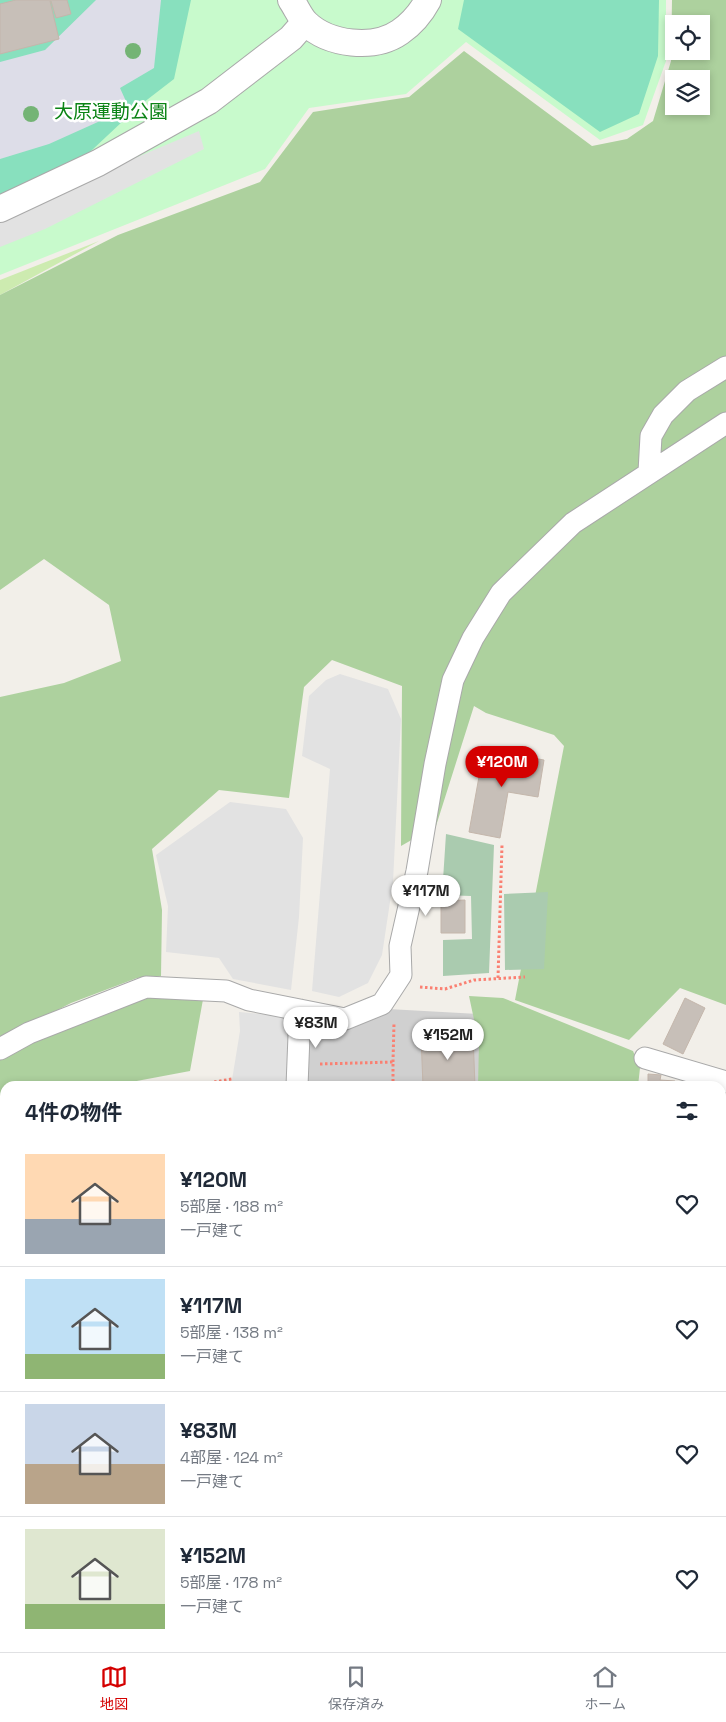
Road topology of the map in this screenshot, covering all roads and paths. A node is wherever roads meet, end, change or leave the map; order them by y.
1 (291, 0) edge
2 (428, 0) edge
3 (305, 22) junction
4 (0, 209) edge
5 (726, 367) edge
6 (726, 423) edge
7 (649, 472) junction
8 (502, 845) dead end
9 (525, 977) dead end
10 (498, 978) junction
11 (395, 985) junction
12 (300, 1010) junction
13 (0, 1049) edge
14 (645, 1058) dead end
15 (297, 1065) junction
16 (232, 1079) dead end
17 (220, 1081) edge
18 (297, 1081) edge
19 (393, 1081) edge
20 (723, 1081) edge

1 - 3 street
2 - 3 street
3 - 4 street
5 - 7 street
6 - 7 street
7 - 11 street
8 - 10 path
9 - 10 path
10 - 11 path
11 - 12 street
12 - 13 street
12 - 15 street
14 - 20 street
15 - 18 street
15 - 19 path
16 - 17 path

